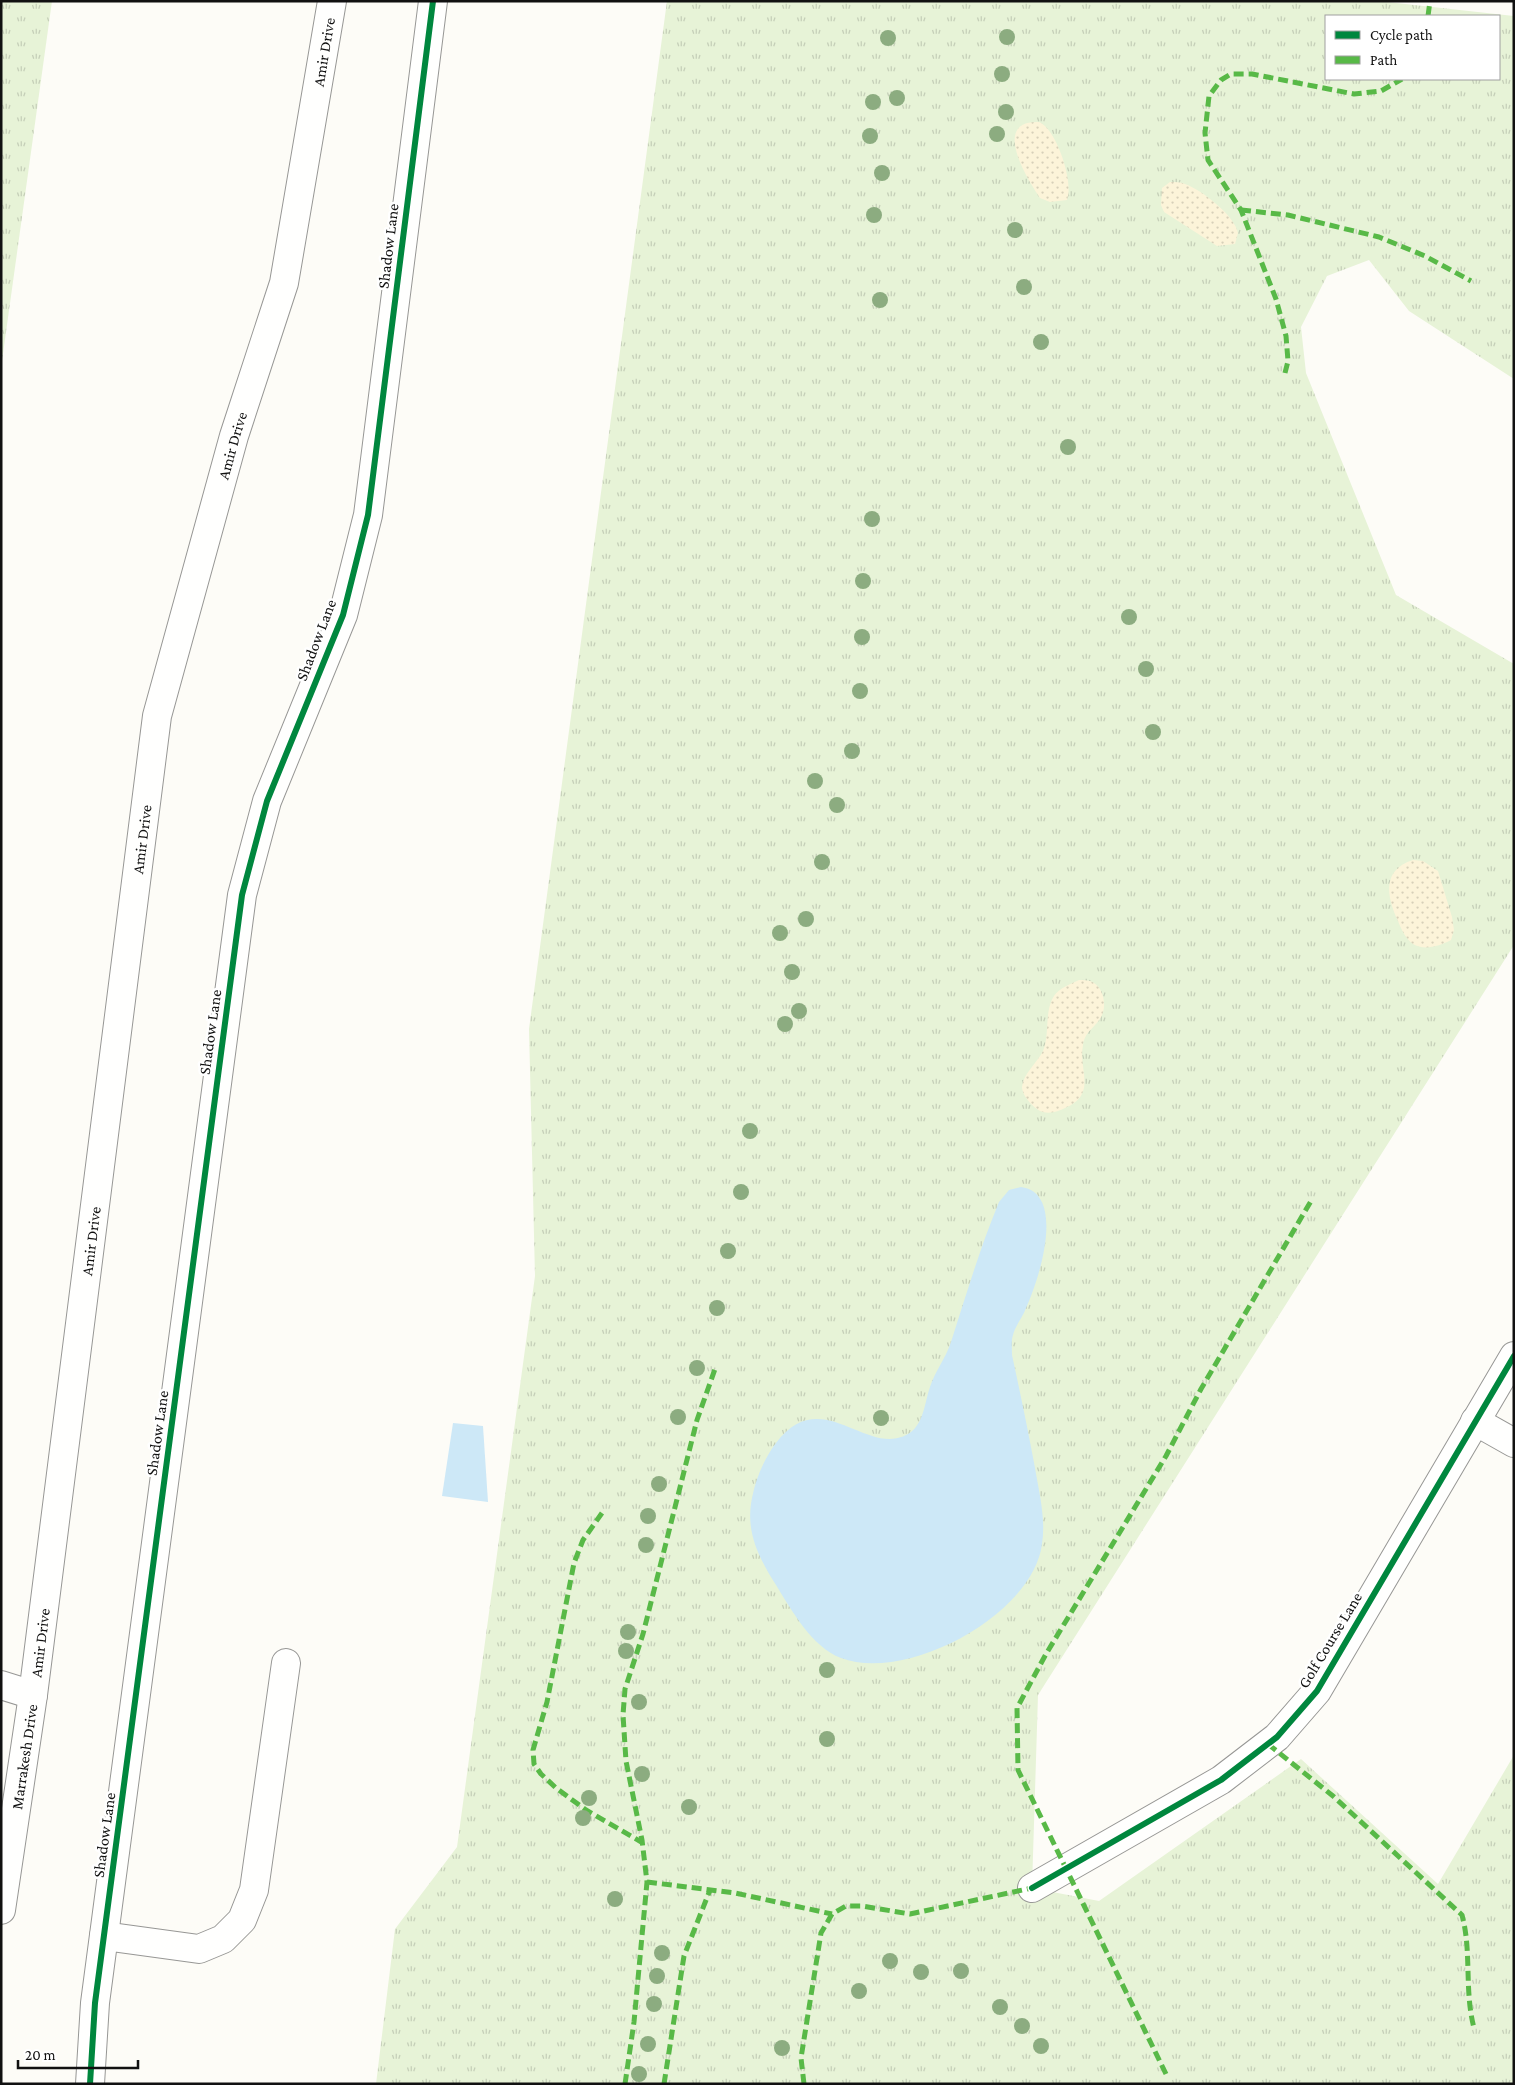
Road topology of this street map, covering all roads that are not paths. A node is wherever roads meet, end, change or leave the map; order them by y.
1 (332, 1) edge
2 (433, 1) edge
3 (1514, 1356) edge
4 (1475, 1422) junction
5 (1514, 1443) edge
6 (286, 1663) dead end
7 (1, 1685) edge
8 (33, 1695) junction
9 (1032, 1888) dead end
10 (1, 1910) edge
11 (104, 1936) junction
12 (90, 2084) edge

1 - 8 street, Amir Drive
2 - 11 street, Shadow Lane
3 - 4 street, Golf Course Lane
4 - 5 street
4 - 9 street, Golf Course Lane
6 - 11 street
7 - 8 street, Marrakesh Drive
8 - 10 street, Marrakesh Drive
11 - 12 street, Shadow Lane

